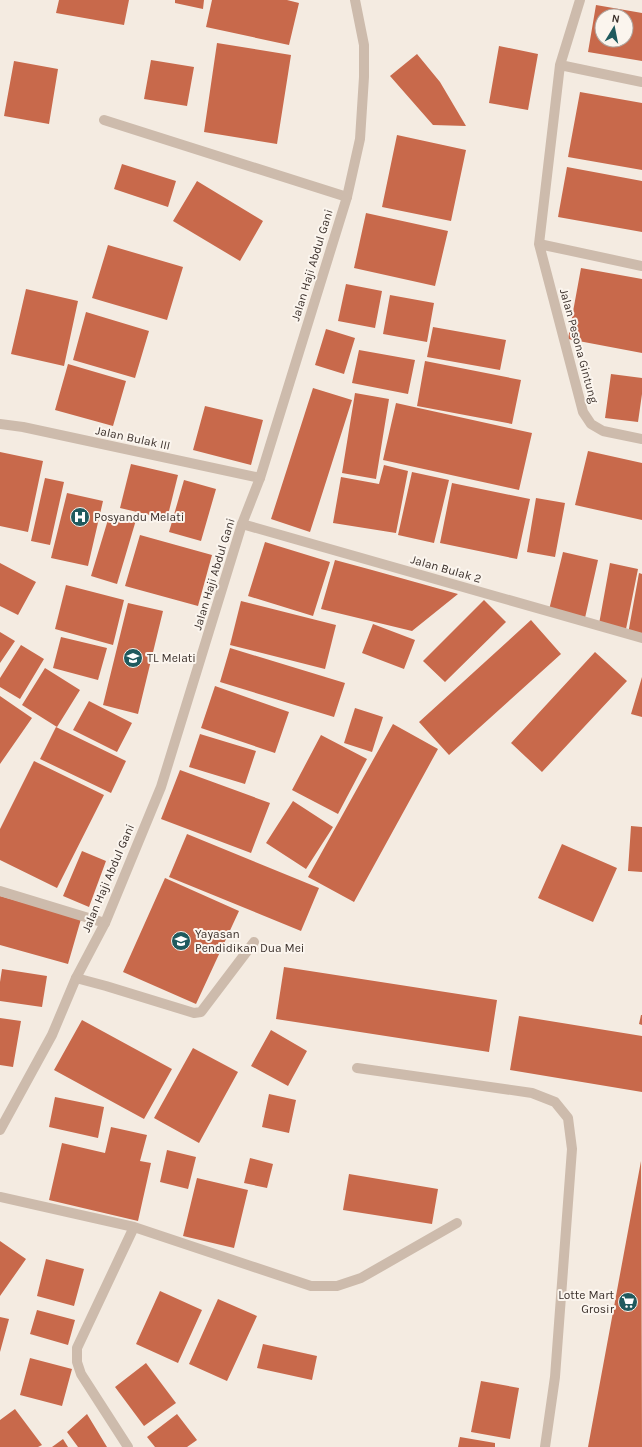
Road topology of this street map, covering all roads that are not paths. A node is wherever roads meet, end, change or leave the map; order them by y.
1 (355, 0) edge
2 (580, 0) edge
3 (560, 65) junction
4 (642, 82) edge
5 (104, 120) dead end
6 (347, 197) junction
7 (539, 244) junction
8 (642, 266) edge
9 (0, 424) edge
10 (642, 439) edge
11 (260, 478) junction
12 (242, 524) junction
13 (642, 638) edge
14 (0, 891) edge
15 (105, 923) junction
16 (254, 942) dead end
17 (76, 978) junction
18 (357, 1068) dead end
19 (0, 1130) edge
20 (0, 1197) edge
21 (457, 1223) dead end
22 (134, 1228) junction
23 (128, 1447) edge
24 (545, 1447) edge

1 - 6 street, Jalan Haji Abdul Gani
2 - 3 street, Jalan Pesona Gintung
3 - 4 street
3 - 7 street, Jalan Pesona Gintung
5 - 6 street
6 - 11 street, Jalan Haji Abdul Gani
7 - 8 street
7 - 10 street, Jalan Pesona Gintung
9 - 11 street, Jalan Bulak III
11 - 12 street, Jalan Haji Abdul Gani
12 - 13 street, Jalan Bulak 2
12 - 15 street, Jalan Haji Abdul Gani
14 - 15 street
15 - 17 street, Jalan Haji Abdul Gani
16 - 17 street
17 - 19 street, Jalan Haji Abdul Gani
18 - 24 street
20 - 22 street
21 - 22 street
22 - 23 street

